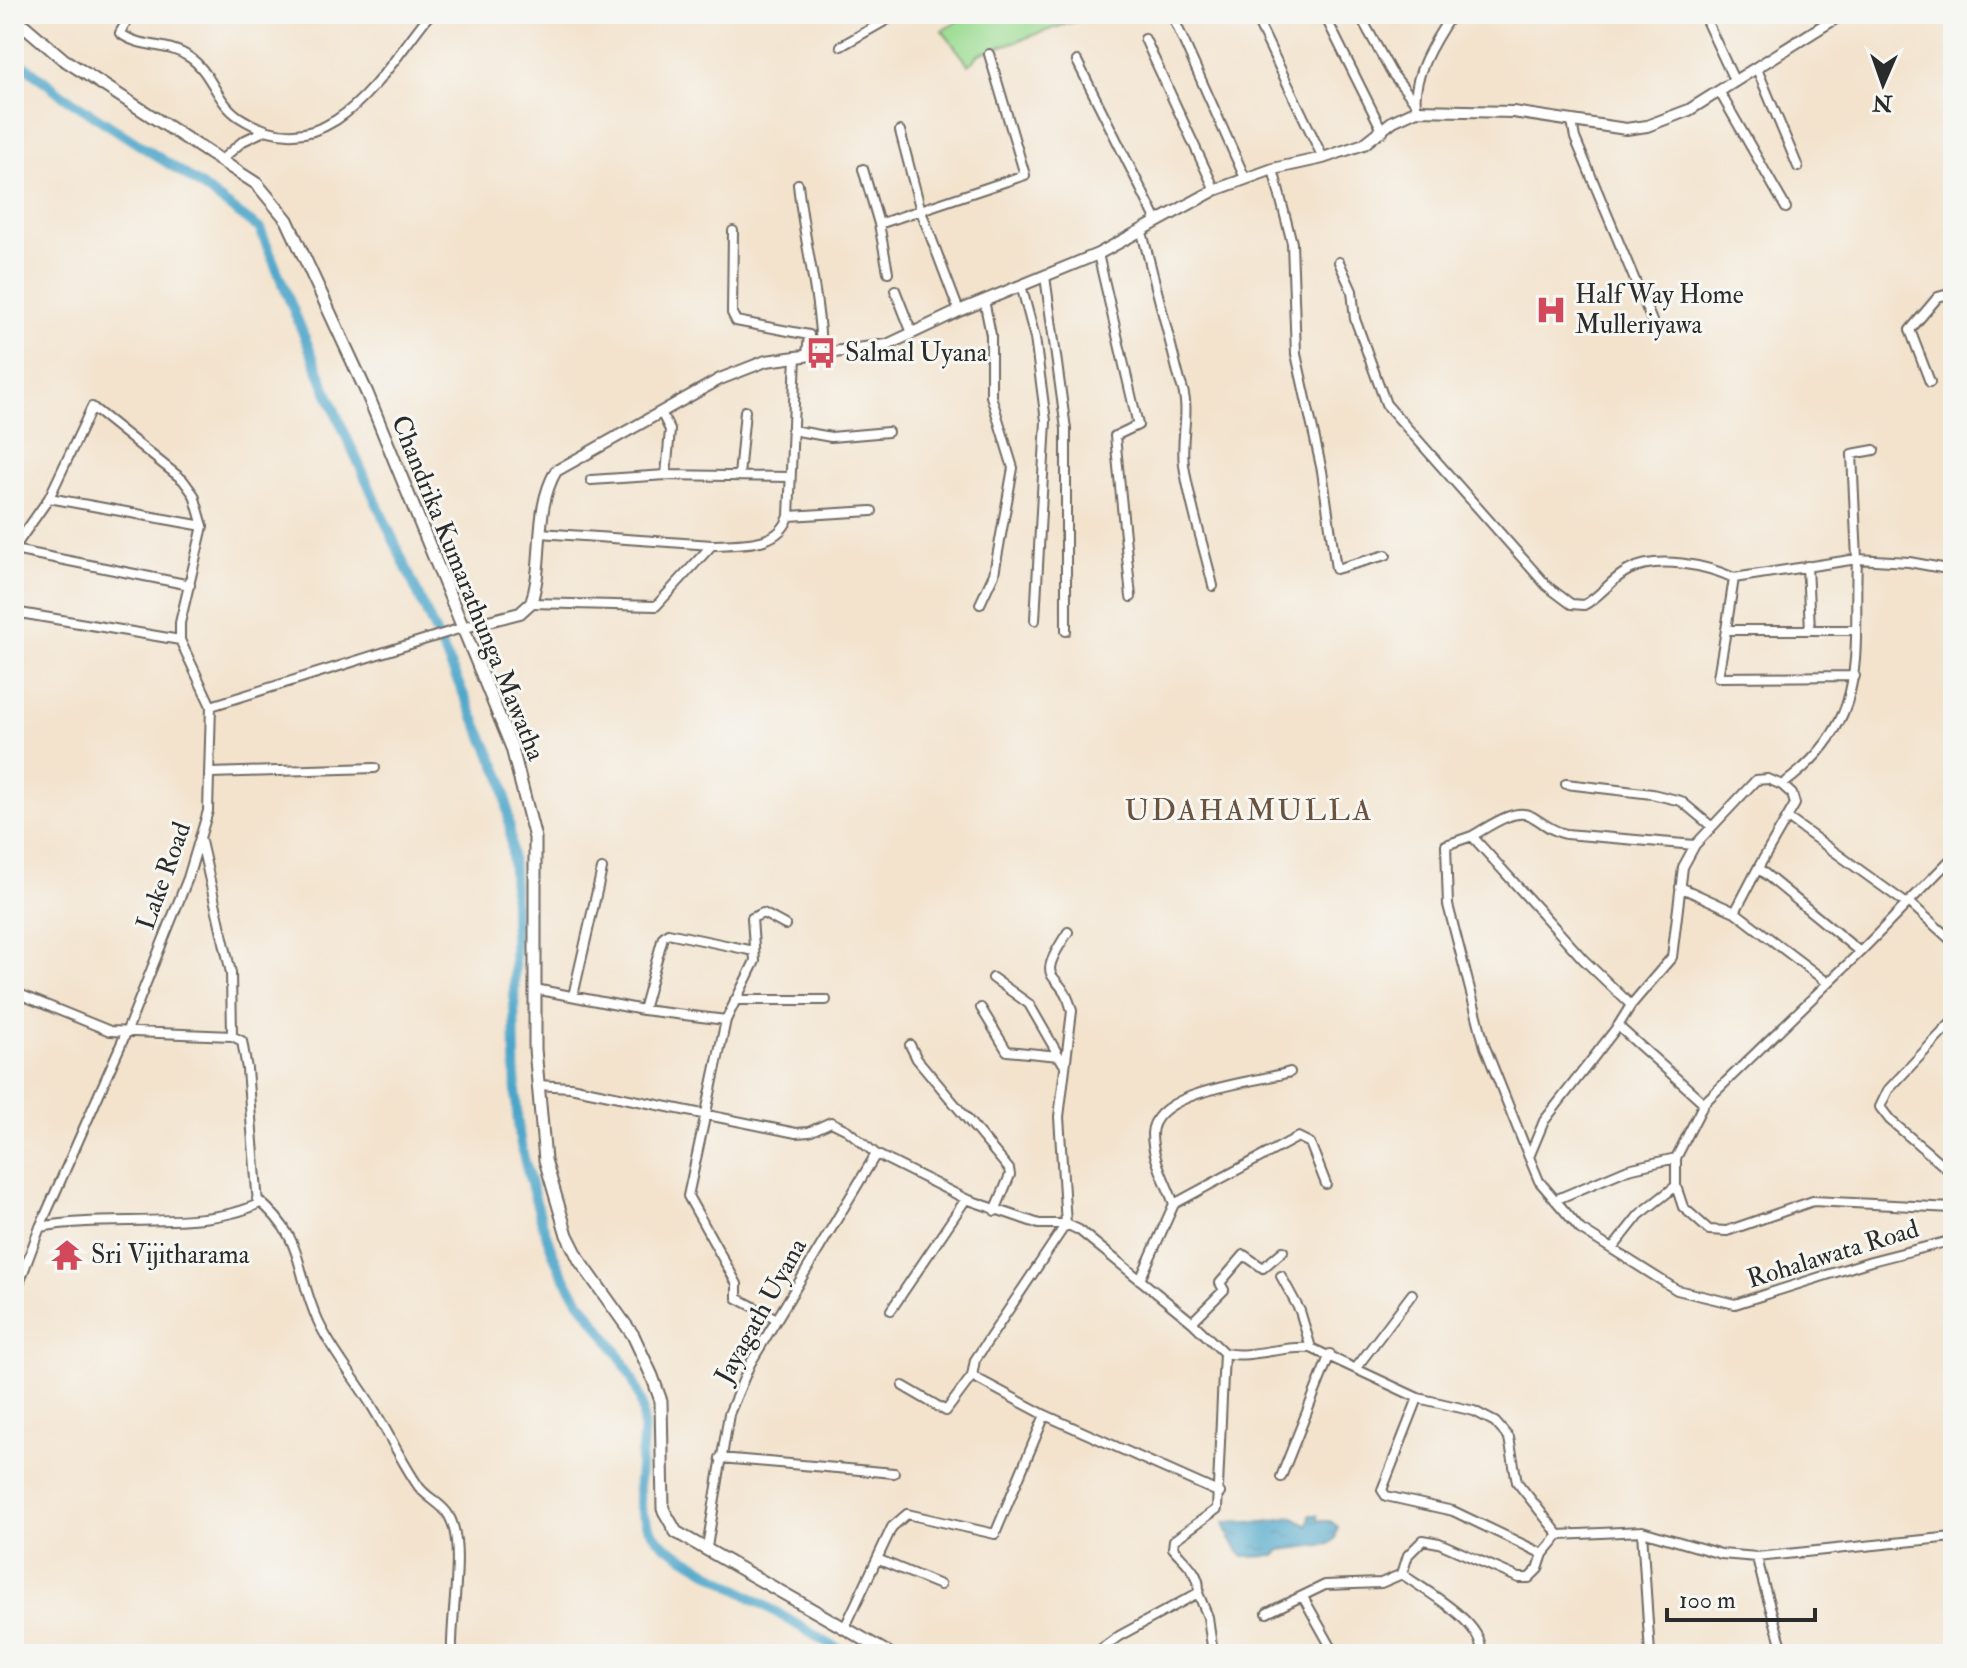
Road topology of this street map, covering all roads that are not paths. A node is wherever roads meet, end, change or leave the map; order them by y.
1 (131, 14) edge
2 (430, 14) edge
3 (897, 14) edge
4 (1254, 14) edge
5 (1324, 14) edge
6 (1359, 14) edge
7 (1452, 14) edge
8 (1703, 14) edge
9 (1842, 14) edge
10 (14, 17) edge
11 (1173, 17) dead end
12 (1145, 39) dead end
13 (841, 46) dead end
14 (989, 54) dead end
15 (1077, 61) dead end
16 (1757, 69) junction
17 (1735, 82) junction
18 (1719, 91) junction
19 (1416, 106) junction
20 (1572, 122) junction
21 (264, 131) junction
22 (900, 131) dead end
23 (1383, 132) junction
24 (1323, 158) junction
25 (220, 161) junction
26 (1798, 167) dead end
27 (863, 169) dead end
28 (1273, 169) junction
29 (1245, 178) junction
30 (798, 184) dead end
31 (1215, 190) junction
32 (1786, 208) dead end
33 (921, 211) junction
34 (1156, 219) junction
35 (879, 224) junction
36 (733, 231) dead end
37 (1142, 232) junction
38 (1098, 254) junction
39 (1339, 262) dead end
40 (888, 272) dead end
41 (1045, 276) junction
42 (1021, 285) junction
43 (895, 290) dead end
44 (984, 300) junction
45 (1953, 300) edge
46 (959, 311) junction
47 (1652, 321) dead end
48 (912, 333) junction
49 (821, 353) junction
50 (801, 356) junction
51 (1930, 382) dead end
52 (745, 411) dead end
53 (661, 412) junction
54 (792, 430) junction
55 (888, 432) dead end
56 (1874, 450) dead end
57 (666, 475) junction
58 (739, 476) junction
59 (790, 477) junction
60 (591, 480) dead end
61 (49, 498) junction
62 (872, 511) dead end
63 (789, 516) junction
64 (203, 526) junction
65 (540, 533) junction
66 (712, 545) junction
67 (14, 549) edge
68 (1386, 555) dead end
69 (1857, 559) junction
70 (1807, 566) junction
71 (1953, 570) edge
72 (1734, 578) junction
73 (190, 585) junction
74 (1213, 586) dead end
75 (1131, 597) dead end
76 (531, 603) junction
77 (980, 604) dead end
78 (14, 612) edge
79 (1035, 620) dead end
80 (459, 629) junction
81 (1726, 630) junction
82 (1810, 630) junction
83 (1856, 630) junction
84 (1066, 631) dead end
85 (180, 640) junction
86 (1855, 676) junction
87 (211, 706) junction
88 (375, 768) dead end
89 (211, 773) junction
90 (1566, 784) dead end
91 (1782, 785) junction
92 (1789, 819) junction
93 (1711, 826) junction
94 (1472, 836) junction
95 (200, 837) junction
96 (1695, 845) junction
97 (1953, 857) edge
98 (1758, 868) junction
99 (602, 869) dead end
100 (1680, 887) junction
101 (1908, 903) junction
102 (1735, 912) junction
103 (785, 925) dead end
104 (1068, 932) dead end
105 (1953, 942) edge
106 (754, 951) junction
107 (1860, 952) junction
108 (993, 978) dead end
109 (1828, 983) junction
110 (535, 989) junction
111 (14, 992) edge
112 (573, 996) junction
113 (735, 1000) junction
114 (826, 1000) dead end
115 (1631, 1005) junction
116 (981, 1008) dead end
117 (643, 1010) junction
118 (726, 1020) junction
119 (1953, 1021) edge
120 (1618, 1026) junction
121 (126, 1033) junction
122 (232, 1036) junction
123 (910, 1045) dead end
124 (1061, 1060) junction
125 (1290, 1072) dead end
126 (538, 1085) junction
127 (1704, 1103) junction
128 (707, 1116) junction
129 (876, 1154) junction
130 (1529, 1157) junction
131 (1676, 1158) junction
132 (1953, 1174) edge
133 (1326, 1184) dead end
134 (1676, 1186) junction
135 (257, 1199) junction
136 (966, 1199) junction
137 (1555, 1200) junction
138 (1174, 1204) junction
139 (1953, 1208) edge
140 (995, 1211) junction
141 (1066, 1224) junction
142 (40, 1227) junction
143 (1953, 1240) edge
144 (1612, 1249) junction
145 (1283, 1251) dead end
146 (1281, 1276) dead end
147 (1140, 1280) junction
148 (1412, 1294) dead end
149 (14, 1297) edge
150 (891, 1310) dead end
151 (777, 1319) junction
152 (1192, 1322) junction
153 (1311, 1348) junction
154 (1224, 1353) junction
155 (1330, 1354) junction
156 (1356, 1368) junction
157 (972, 1376) junction
158 (903, 1386) dead end
159 (1418, 1398) junction
160 (1045, 1415) junction
161 (720, 1458) junction
162 (894, 1473) dead end
163 (1281, 1477) dead end
164 (1220, 1493) junction
165 (1642, 1531) junction
166 (1559, 1535) junction
167 (1953, 1537) edge
168 (707, 1547) junction
169 (1543, 1554) junction
170 (1757, 1557) junction
171 (877, 1559) junction
172 (1402, 1574) junction
173 (940, 1585) dead end
174 (1198, 1593) junction
175 (1303, 1597) junction
176 (1267, 1613) dead end
177 (845, 1627) junction
178 (1782, 1649) edge
179 (452, 1654) edge
180 (890, 1654) edge
181 (1094, 1654) edge
182 (1213, 1654) edge
183 (1335, 1654) edge
184 (1476, 1654) edge
185 (1650, 1654) edge
186 (1775, 1654) edge

1 - 21 street
2 - 21 street
3 - 13 street
4 - 24 street
5 - 23 street
6 - 19 street
7 - 19 street
8 - 17 street
9 - 16 street
10 - 25 main road, Chandrika Kumarathunga Mawatha
11 - 29 street
12 - 31 street
14 - 33 street
15 - 34 street
16 - 17 street
16 - 26 street
17 - 18 street
18 - 20 street
18 - 32 street
19 - 20 street
19 - 23 street
20 - 47 street
21 - 25 street
22 - 33 street
23 - 24 street
24 - 28 street
25 - 80 main road, Chandrika Kumarathunga Mawatha
27 - 35 street
28 - 29 street
28 - 68 street
29 - 31 street
30 - 49 street
31 - 34 street
33 - 35 street
33 - 46 street
34 - 37 street
35 - 40 street
36 - 50 street
37 - 38 street
37 - 74 street
38 - 41 street
38 - 75 street
39 - 72 street
41 - 42 street
41 - 84 street
42 - 44 street
42 - 79 street
43 - 48 street
44 - 46 street
44 - 77 street
45 - 51 street
46 - 48 street
48 - 49 street
49 - 50 street
50 - 53 street
50 - 54 street
52 - 58 street
53 - 57 street
53 - 65 street
54 - 55 street
54 - 59 street
56 - 69 street
57 - 58 street
57 - 60 street
58 - 59 street
59 - 63 street
61 - 64 street
61 - 64 street
61 - 67 street
62 - 63 street
63 - 66 street
64 - 73 street
65 - 66 street
65 - 76 street
66 - 76 street
67 - 73 street
69 - 70 street
69 - 71 street
69 - 83 street
70 - 72 street
70 - 82 street
72 - 81 street
73 - 85 street
76 - 80 street
78 - 85 street
80 - 87 street
80 - 110 main road, Chandrika Kumarathunga Mawatha
81 - 82 street
81 - 86 street
82 - 83 street
83 - 86 street
85 - 87 street
86 - 91 street
87 - 89 street, Lake Road
88 - 89 street
89 - 95 street, Lake Road
90 - 93 street
91 - 92 street
91 - 93 street
92 - 98 street
92 - 101 street
93 - 96 street
94 - 96 street
94 - 115 street
94 - 130 street, Rohalawata Road
95 - 121 street, Lake Road
95 - 122 street
96 - 100 street
97 - 101 street
98 - 102 street
98 - 107 street
99 - 112 street
100 - 102 street
100 - 115 street
101 - 105 street
101 - 107 street
102 - 109 street
103 - 106 street
104 - 124 street
106 - 113 street
106 - 117 street
107 - 109 street
108 - 124 street
109 - 127 street
110 - 112 street
110 - 126 main road, Chandrika Kumarathunga Mawatha
111 - 121 street
112 - 117 street
113 - 114 street
113 - 118 street
115 - 120 street
116 - 124 street
117 - 118 street
118 - 128 street
119 - 132 street
120 - 127 street
120 - 130 street
121 - 122 street
121 - 142 street, Lake Road
122 - 135 street
123 - 140 street
124 - 141 street
125 - 138 street
126 - 128 street
126 - 168 main road, Chandrika Kumarathunga Mawatha
127 - 131 street
128 - 129 street
128 - 151 street
129 - 136 street
129 - 151 street, Jayagath Uyana
130 - 137 street, Rohalawata Road
131 - 134 street
131 - 137 street
133 - 138 street
134 - 139 street
134 - 144 street
135 - 142 street
135 - 179 street
136 - 140 street
136 - 150 street
137 - 144 street, Rohalawata Road
138 - 147 street
140 - 141 street
141 - 147 street
141 - 157 street
142 - 149 street, Lake Road
143 - 144 street, Rohalawata Road
145 - 152 street
146 - 153 street
147 - 152 street
148 - 156 street
151 - 161 street, Jayagath Uyana
152 - 154 street
153 - 154 street
153 - 155 street
154 - 164 street
155 - 156 street
155 - 163 street
156 - 159 street
157 - 158 street
157 - 160 street
159 - 166 street
159 - 169 street
160 - 164 street
160 - 171 street
161 - 162 street
161 - 168 street, Jayagath Uyana
164 - 174 street
165 - 166 street
165 - 170 street
165 - 185 street
166 - 169 street
167 - 170 street
168 - 177 main road, Chandrika Kumarathunga Mawatha
169 - 172 street
170 - 178 street
171 - 173 street
171 - 177 street
172 - 175 street
172 - 184 street
174 - 181 street
174 - 182 street
175 - 176 street
175 - 183 street
177 - 180 main road, Chandrika Kumarathunga Mawatha
178 - 186 street

